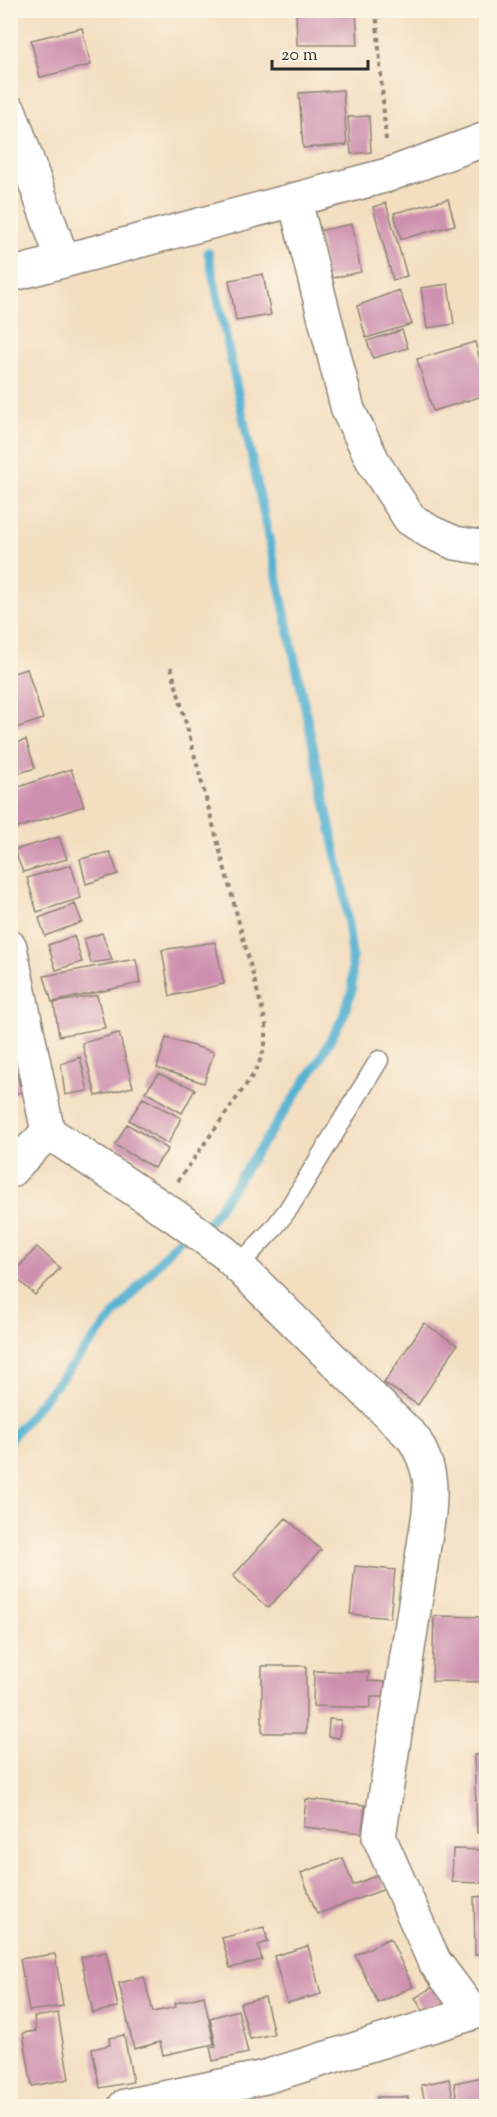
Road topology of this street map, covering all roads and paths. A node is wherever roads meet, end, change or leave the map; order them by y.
1 (376, 10) edge
2 (10, 112) edge
3 (486, 138) edge
4 (388, 175) junction
5 (295, 201) junction
6 (63, 261) junction
7 (10, 275) edge
8 (486, 548) edge
9 (171, 667) dead end
10 (10, 947) edge
11 (379, 1060) dead end
12 (48, 1132) junction
13 (10, 1171) edge
14 (168, 1212) junction
15 (231, 1260) junction
16 (479, 2011) edge
17 (125, 2106) edge

1 - 4 path
2 - 6 street
3 - 4 street
4 - 5 street
5 - 6 street
5 - 8 street
6 - 7 street
9 - 14 path
10 - 12 street
11 - 15 lane
12 - 13 street
12 - 14 street
14 - 15 street
15 - 16 street
16 - 17 street

